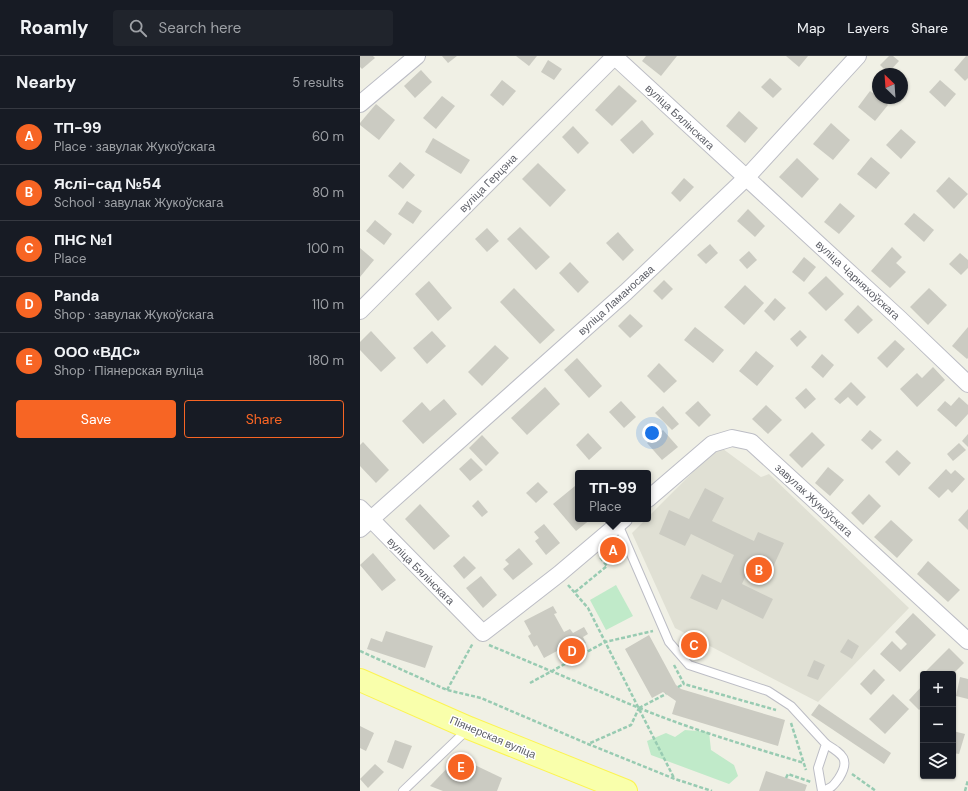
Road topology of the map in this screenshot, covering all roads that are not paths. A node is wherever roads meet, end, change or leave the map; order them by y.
1 (416, 56) edge
2 (615, 56) edge
3 (858, 56) edge
4 (360, 104) edge
5 (747, 177) junction
6 (360, 311) edge
7 (968, 384) edge
8 (651, 496) edge
9 (364, 519) edge
10 (621, 522) edge
11 (968, 641) edge
12 (360, 671) edge
13 (360, 680) edge
14 (380, 688) junction
15 (470, 728) junction
16 (826, 744) junction
17 (822, 789) edge
18 (404, 791) edge
19 (626, 791) edge

1 - 4 street
2 - 5 street, вуліца Бялінскага
2 - 6 street, вуліца Герцэна
3 - 5 street, вуліца Ламаносава
5 - 7 street, вуліца Чарняхоўскага
5 - 9 street, вуліца Ламаносава
8 - 11 street, завулак Жукоўскага
9 - 10 street, вуліца Бялінскага
10 - 16 lane
12 - 14 main road
13 - 14 main road, Піянерская вуліца
14 - 15 main road, Піянерская вуліца
15 - 18 lane
15 - 19 main road, Піянерская вуліца
16 - 17 lane
16 - 17 lane

